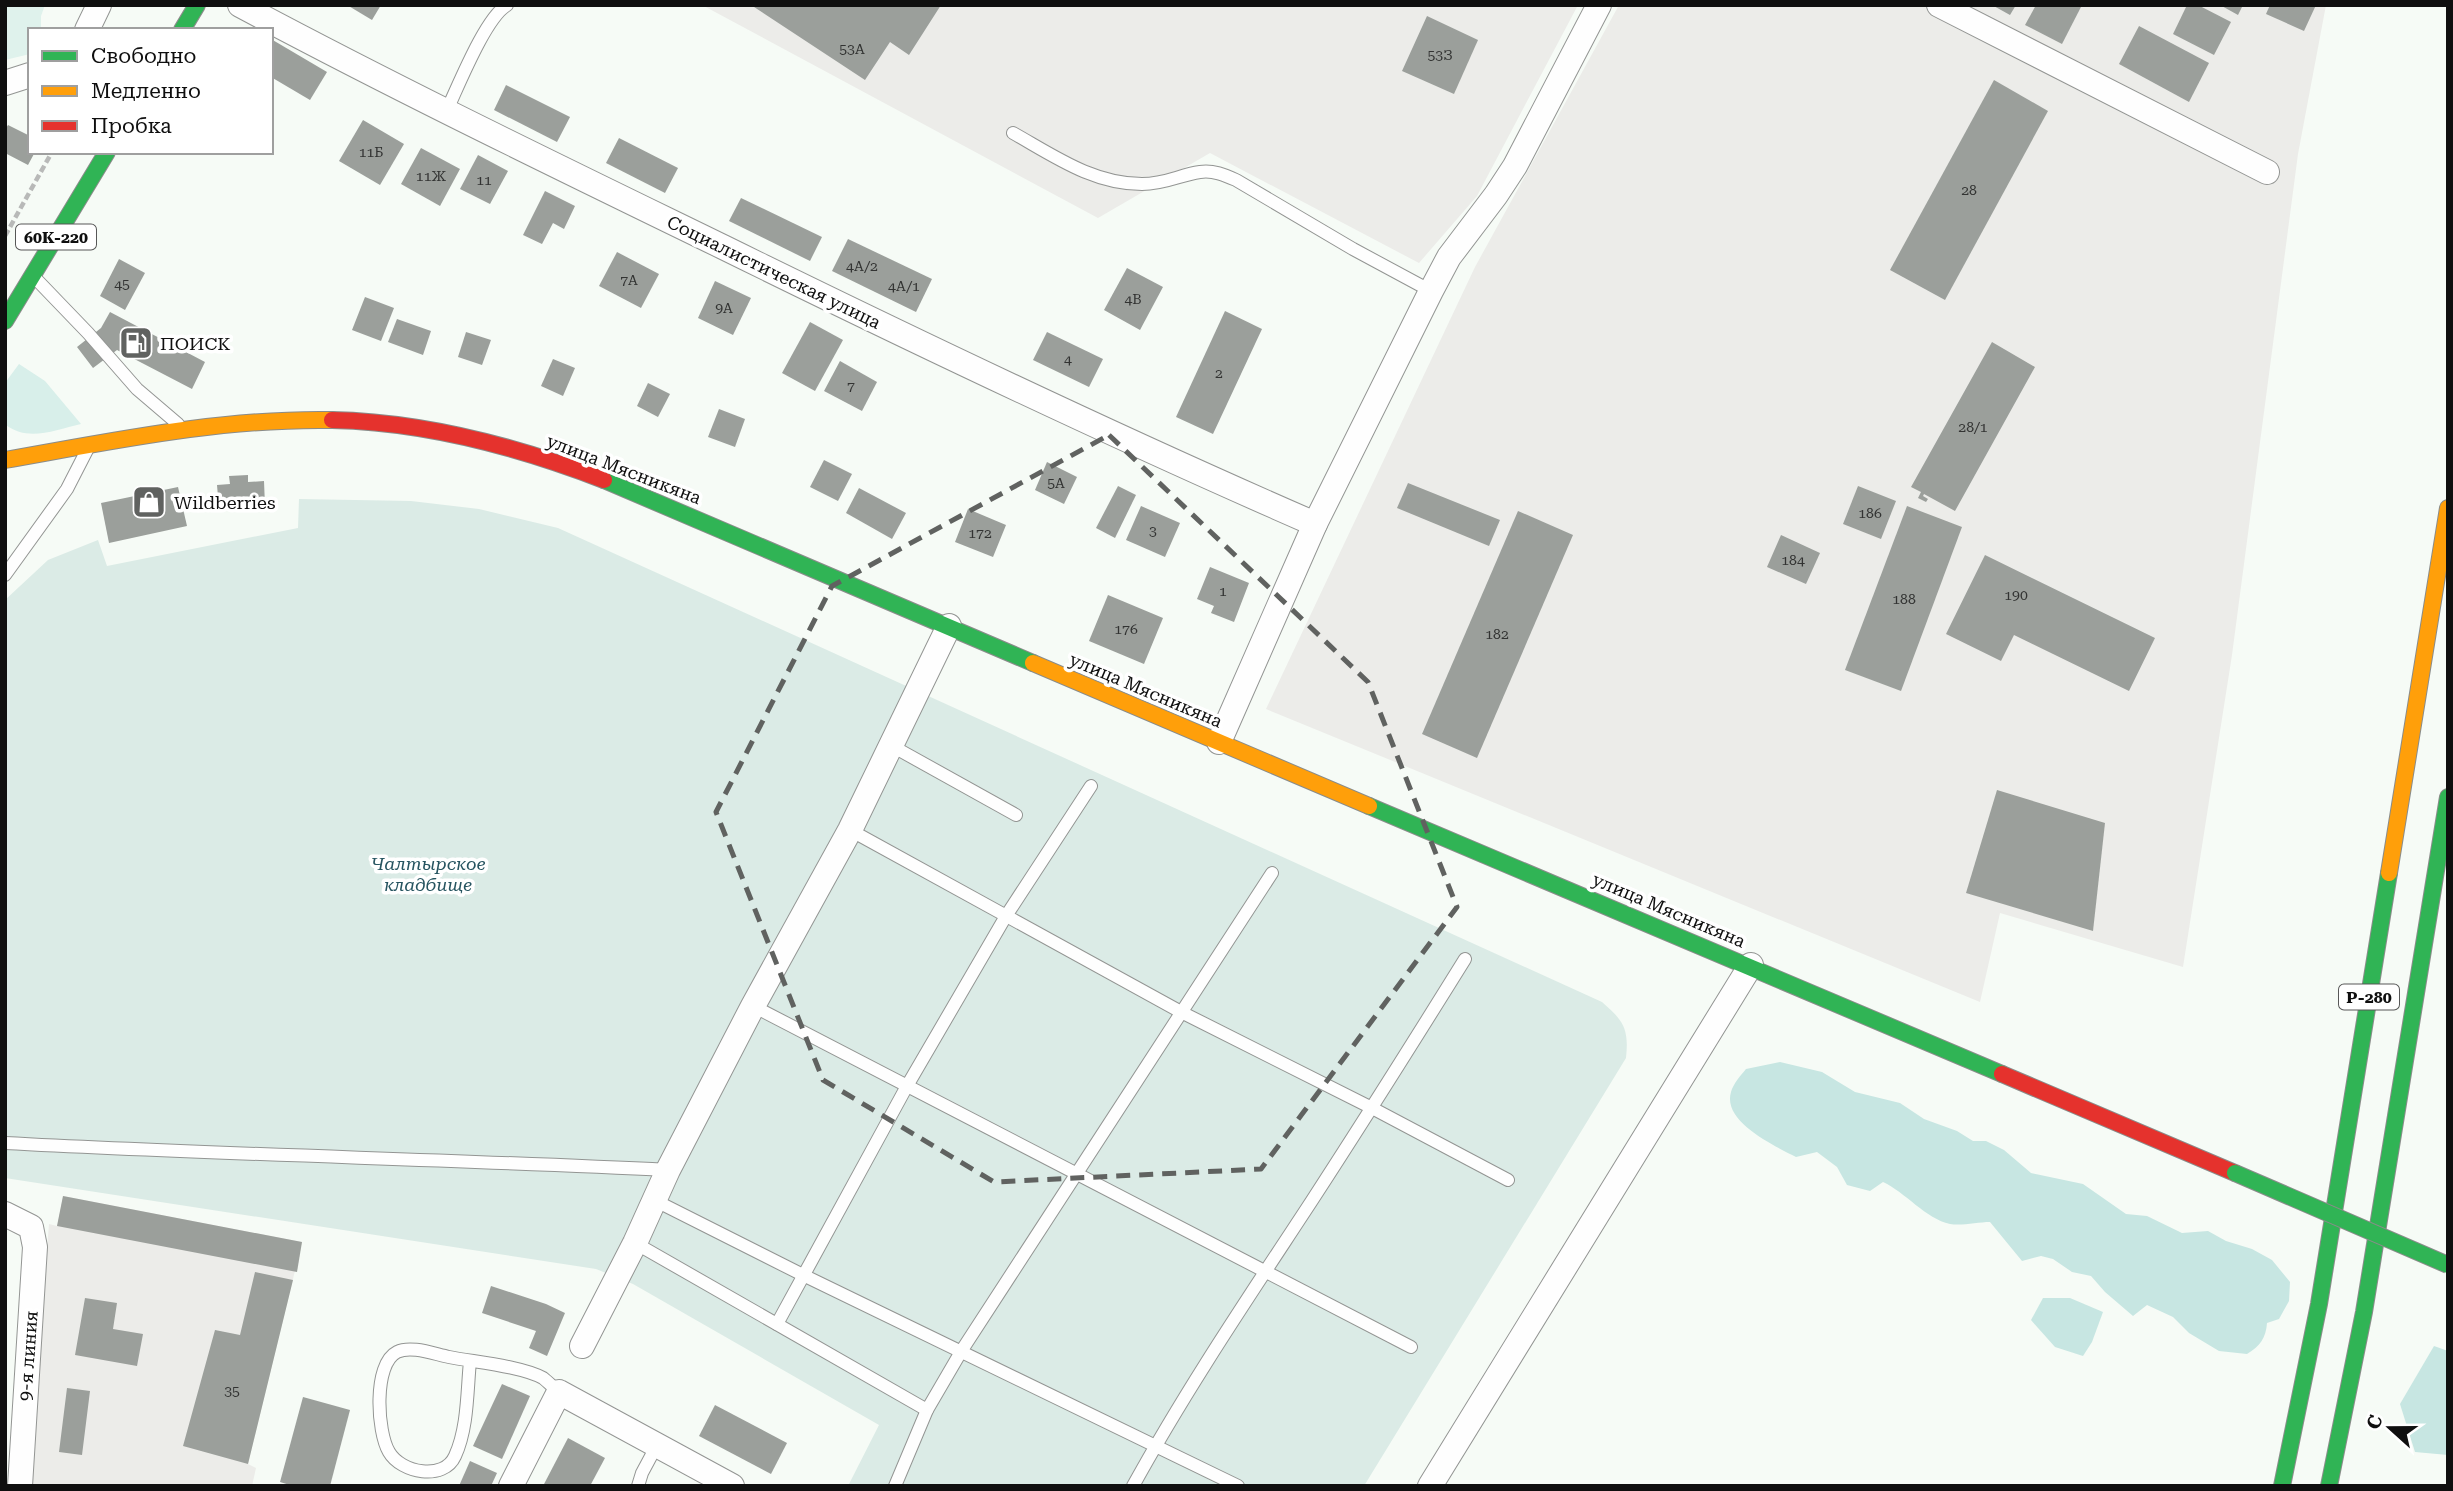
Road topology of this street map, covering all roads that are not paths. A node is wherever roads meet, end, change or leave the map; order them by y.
1 (99, 5) edge
2 (197, 5) edge
3 (240, 5) edge
4 (508, 5) edge
5 (1599, 5) edge
6 (1939, 5) edge
7 (88, 28) edge
8 (183, 28) edge
9 (28, 76) edge
10 (5, 83) edge
11 (446, 112) junction
12 (1013, 133) dead end
13 (106, 154) edge
14 (2267, 172) dead end
15 (32, 275) junction
16 (1430, 291) junction
17 (5, 321) edge
18 (183, 429) junction
19 (89, 446) junction
20 (5, 460) edge
21 (2448, 508) edge
22 (1315, 524) junction
23 (5, 575) edge
24 (948, 626) junction
25 (1219, 742) junction
26 (892, 746) junction
27 (1091, 786) dead end
28 (2448, 797) edge
29 (1016, 815) dead end
30 (850, 830) junction
31 (1272, 873) dead end
32 (1006, 916) junction
33 (1465, 960) dead end
34 (1751, 965) junction
35 (753, 1006) junction
36 (1181, 1012) junction
37 (907, 1086) junction
38 (1372, 1108) junction
39 (5, 1143) edge
40 (668, 1170) junction
41 (1076, 1173) junction
42 (1508, 1180) dead end
43 (654, 1200) junction
44 (5, 1214) edge
45 (635, 1243) junction
46 (2448, 1265) edge
47 (1265, 1271) junction
48 (805, 1276) junction
49 (777, 1324) junction
50 (582, 1346) dead end
51 (1411, 1347) dead end
52 (962, 1350) junction
53 (470, 1361) junction
54 (559, 1392) junction
55 (927, 1410) junction
56 (657, 1445) junction
57 (1156, 1445) junction
58 (20, 1486) edge
59 (511, 1486) edge
60 (638, 1486) edge
61 (732, 1486) edge
62 (895, 1486) edge
63 (1133, 1486) edge
64 (1238, 1486) edge
65 (1430, 1486) edge
66 (2282, 1486) edge
67 (2329, 1486) edge

1 - 7 street
2 - 8 main road
3 - 11 street, Социалистическая улица
4 - 11 lane
5 - 16 street
6 - 14 street
9 - 10 street
11 - 22 street, Социалистическая улица
12 - 16 lane
13 - 15 main road, 60К-220
15 - 17 main road, 60К-220
15 - 18 lane
16 - 22 street
18 - 19 main road, улица Мясникяна
18 - 24 main road, улица Мясникяна
19 - 20 main road, улица Мясникяна
19 - 23 lane
21 - 66 main road, Р-280
22 - 25 street
24 - 25 main road, улица Мясникяна
24 - 26 street
25 - 34 main road, улица Мясникяна
26 - 29 lane
26 - 30 street
27 - 32 lane
28 - 67 main road, Р-280
30 - 32 lane
30 - 35 street
31 - 36 lane
32 - 36 lane
32 - 37 lane
33 - 38 lane
34 - 46 main road, улица Мясникяна, bridge
34 - 65 street
35 - 37 lane
35 - 40 street
36 - 38 lane
36 - 41 lane
37 - 41 lane
37 - 48 lane
38 - 42 lane
38 - 47 lane
39 - 40 lane
40 - 43 street
41 - 47 lane
41 - 52 lane
43 - 45 street
43 - 48 lane
44 - 58 street, 9-я линия
45 - 49 lane
45 - 50 street
47 - 51 lane
47 - 57 lane
48 - 49 lane
48 - 52 lane
49 - 55 lane
52 - 55 lane
52 - 57 lane
53 - 53 lane
53 - 54 lane
54 - 56 street
54 - 59 street
55 - 62 lane
56 - 60 lane
56 - 61 street
57 - 63 lane
57 - 64 lane

